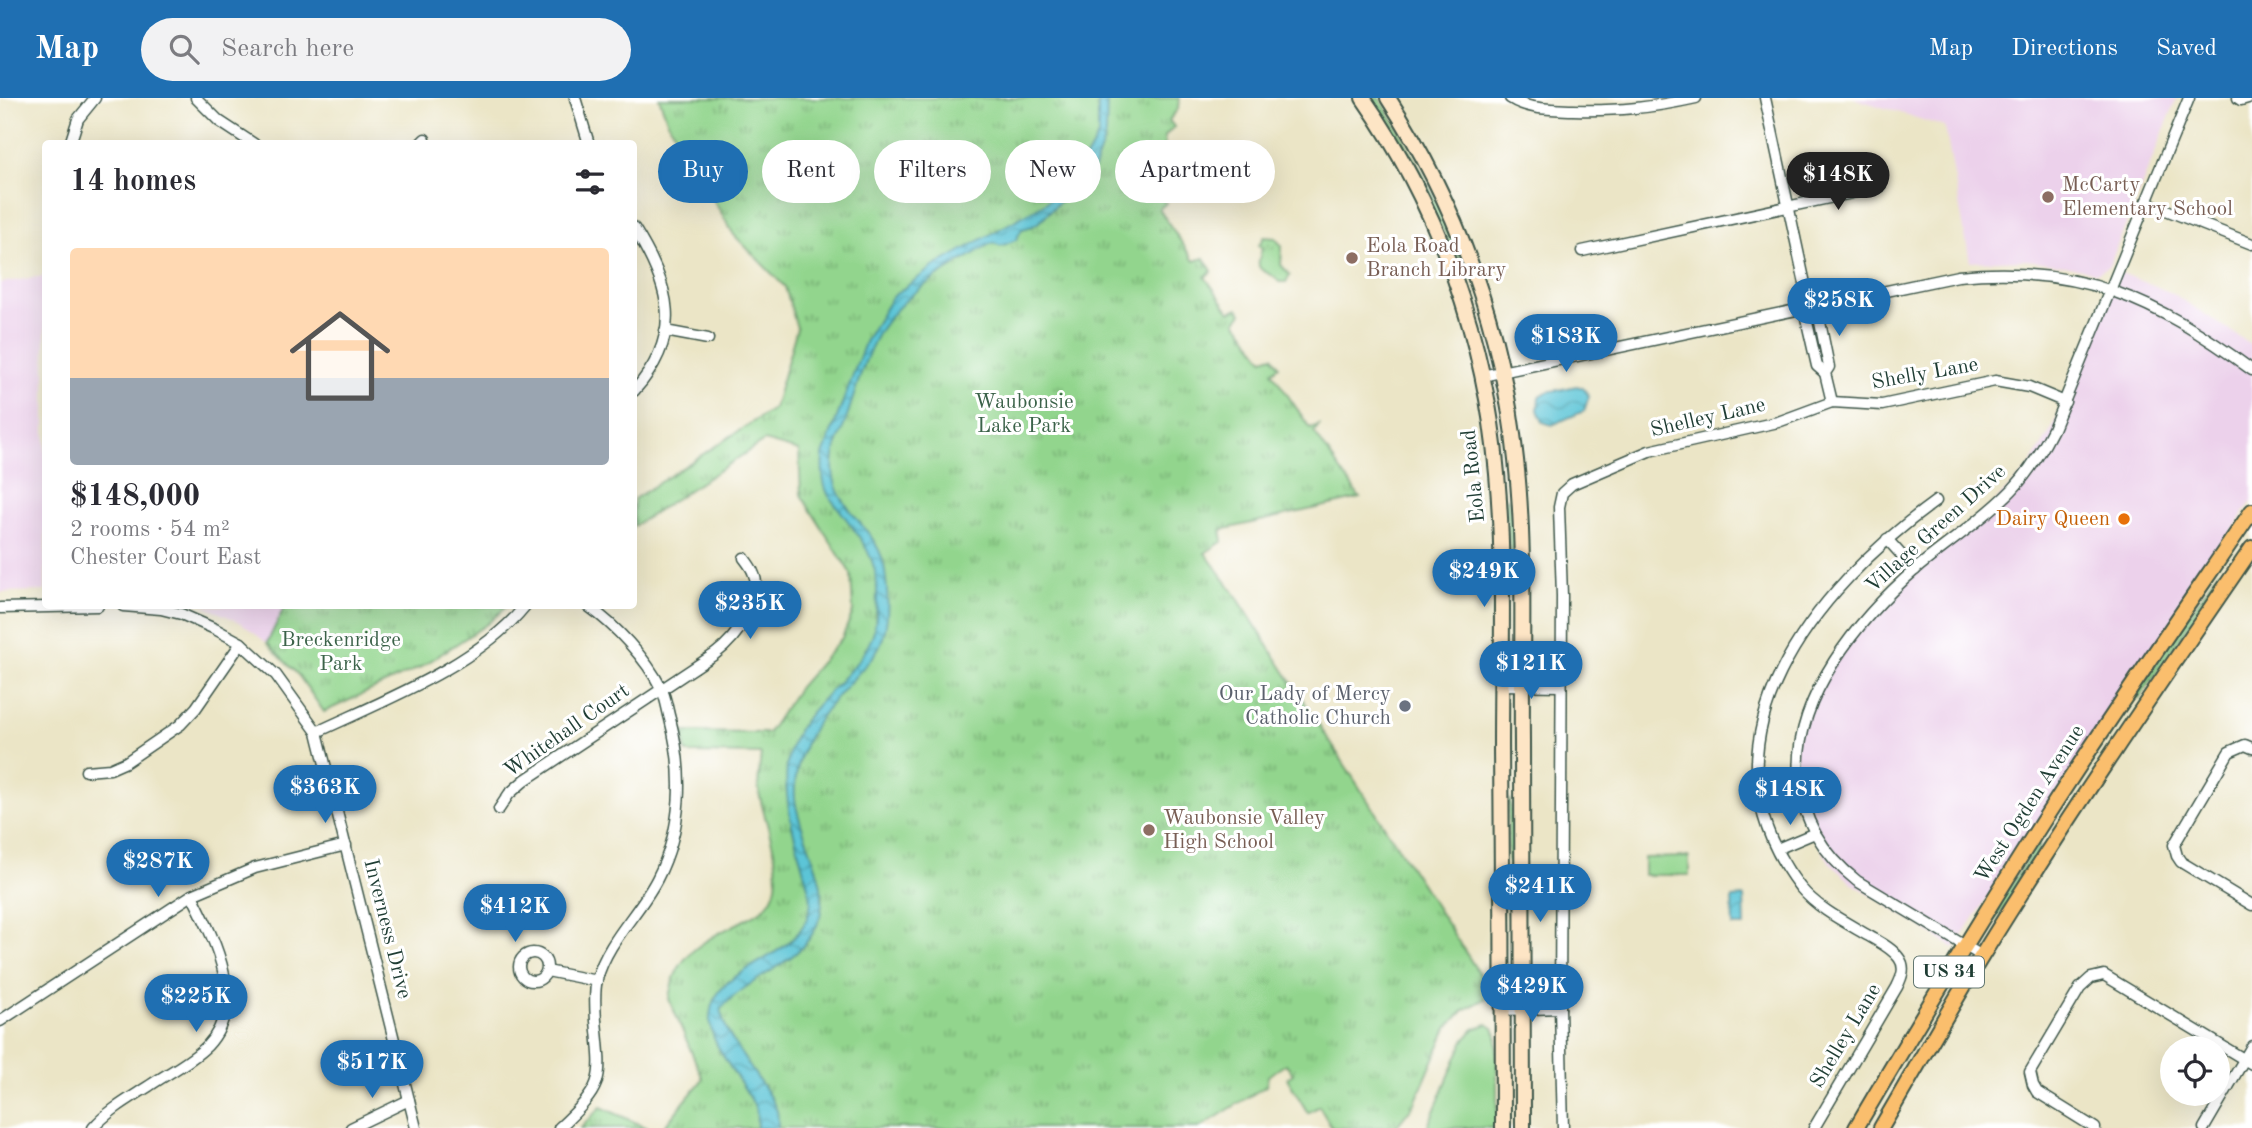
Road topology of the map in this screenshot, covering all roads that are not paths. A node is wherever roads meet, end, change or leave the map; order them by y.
1 (95, 98) edge
2 (196, 98) edge
3 (575, 98) edge
4 (1363, 98) edge
5 (1388, 98) edge
6 (1510, 98) edge
7 (1609, 98) edge
8 (1696, 98) edge
9 (1765, 98) edge
10 (2189, 98) edge
11 (2238, 98) edge
12 (2248, 98) edge
13 (1609, 111) junction
14 (71, 140) edge
15 (248, 140) edge
16 (588, 140) edge
17 (1880, 187) dead end
18 (2146, 202) junction
19 (1788, 207) junction
20 (637, 234) edge
21 (2252, 244) edge
22 (1582, 251) dead end
23 (2111, 289) junction
24 (1810, 307) junction
25 (666, 331) junction
26 (708, 339) dead end
27 (2252, 370) edge
28 (1503, 372) junction
29 (1482, 376) junction
30 (637, 387) edge
31 (1832, 402) junction
32 (2064, 402) junction
33 (1936, 501) dead end
34 (2252, 512) edge
35 (1887, 539) junction
36 (2252, 548) edge
37 (744, 558) dead end
38 (1915, 570) junction
39 (42, 607) edge
40 (0, 608) edge
41 (161, 609) edge
42 (522, 609) edge
43 (591, 609) edge
44 (241, 643) junction
45 (1501, 685) junction
46 (1522, 685) junction
47 (1561, 686) junction
48 (662, 689) junction
49 (2119, 705) junction
50 (2132, 723) junction
51 (317, 732) junction
52 (2252, 748) edge
53 (86, 771) dead end
54 (499, 809) dead end
55 (1815, 833) junction
56 (346, 845) junction
57 (1777, 849) junction
58 (192, 895) junction
59 (2252, 905) edge
60 (1964, 946) junction
61 (1982, 956) junction
62 (547, 971) dead end
63 (597, 981) junction
64 (1560, 1008) junction
65 (1523, 1009) junction
66 (1502, 1010) junction
67 (0, 1021) edge
68 (2252, 1046) edge
69 (2248, 1061) edge
70 (409, 1100) junction
71 (93, 1128) edge
72 (351, 1128) edge
73 (416, 1128) edge
74 (559, 1128) edge
75 (1503, 1128) edge
76 (1523, 1128) edge
77 (1563, 1128) edge
78 (1814, 1128) edge
79 (1856, 1128) edge
80 (1881, 1128) edge
81 (2095, 1128) edge
82 (2204, 1128) edge

1 - 14 street
2 - 15 street
3 - 16 street
4 - 29 main road, Eola Road
5 - 28 main road, Eola Road
6 - 13 street
7 - 13 street
8 - 13 street
9 - 19 street
10 - 18 street, Village Green Drive
11 - 12 street
17 - 19 street
18 - 21 street
18 - 23 street, Village Green Drive
19 - 22 street
19 - 24 street
20 - 25 street
23 - 24 street
23 - 27 street
23 - 32 street, Village Green Drive
24 - 28 street
24 - 31 street
25 - 26 street
25 - 30 street
28 - 29 street
28 - 46 main road, Eola Road
29 - 45 main road, Eola Road
31 - 32 street, Shelly Lane
31 - 47 street, Shelley Lane
32 - 38 street, Village Green Drive
33 - 35 street, Shelley Lane
34 - 49 main road, West Ogden Avenue / US 34
35 - 38 street
35 - 57 street, Shelley Lane
36 - 50 main road, West Ogden Avenue / US 34
37 - 48 street, Whitehall Court
38 - 55 street, Village Green Drive
39 - 40 street
41 - 44 street, Inverness Drive
42 - 51 street
43 - 48 street
44 - 51 street, Inverness Drive
44 - 53 street
45 - 46 street
45 - 66 main road, Eola Road
46 - 47 street
46 - 65 main road, Eola Road
47 - 64 street, Shelley Lane
48 - 54 street, Whitehall Court
48 - 63 street
49 - 50 main road
49 - 60 main road, West Ogden Avenue / US 34
50 - 61 main road, West Ogden Avenue / US 34
51 - 56 street, Inverness Drive
52 - 59 street
55 - 57 street
55 - 60 street, Village Green Drive
56 - 58 street
56 - 70 street, Inverness Drive
57 - 78 street, Shelley Lane
58 - 67 street
58 - 71 street
60 - 61 street, Village Green Drive
60 - 79 main road, West Ogden Avenue / US 34
61 - 80 main road, West Ogden Avenue / US 34
62 - 63 street
63 - 74 street
64 - 65 street
64 - 77 street, Shelley Lane
65 - 66 street
65 - 76 main road, Eola Road
66 - 75 main road, Eola Road
68 - 69 street
69 - 81 street
69 - 82 street
70 - 72 street
70 - 73 street, Inverness Drive

